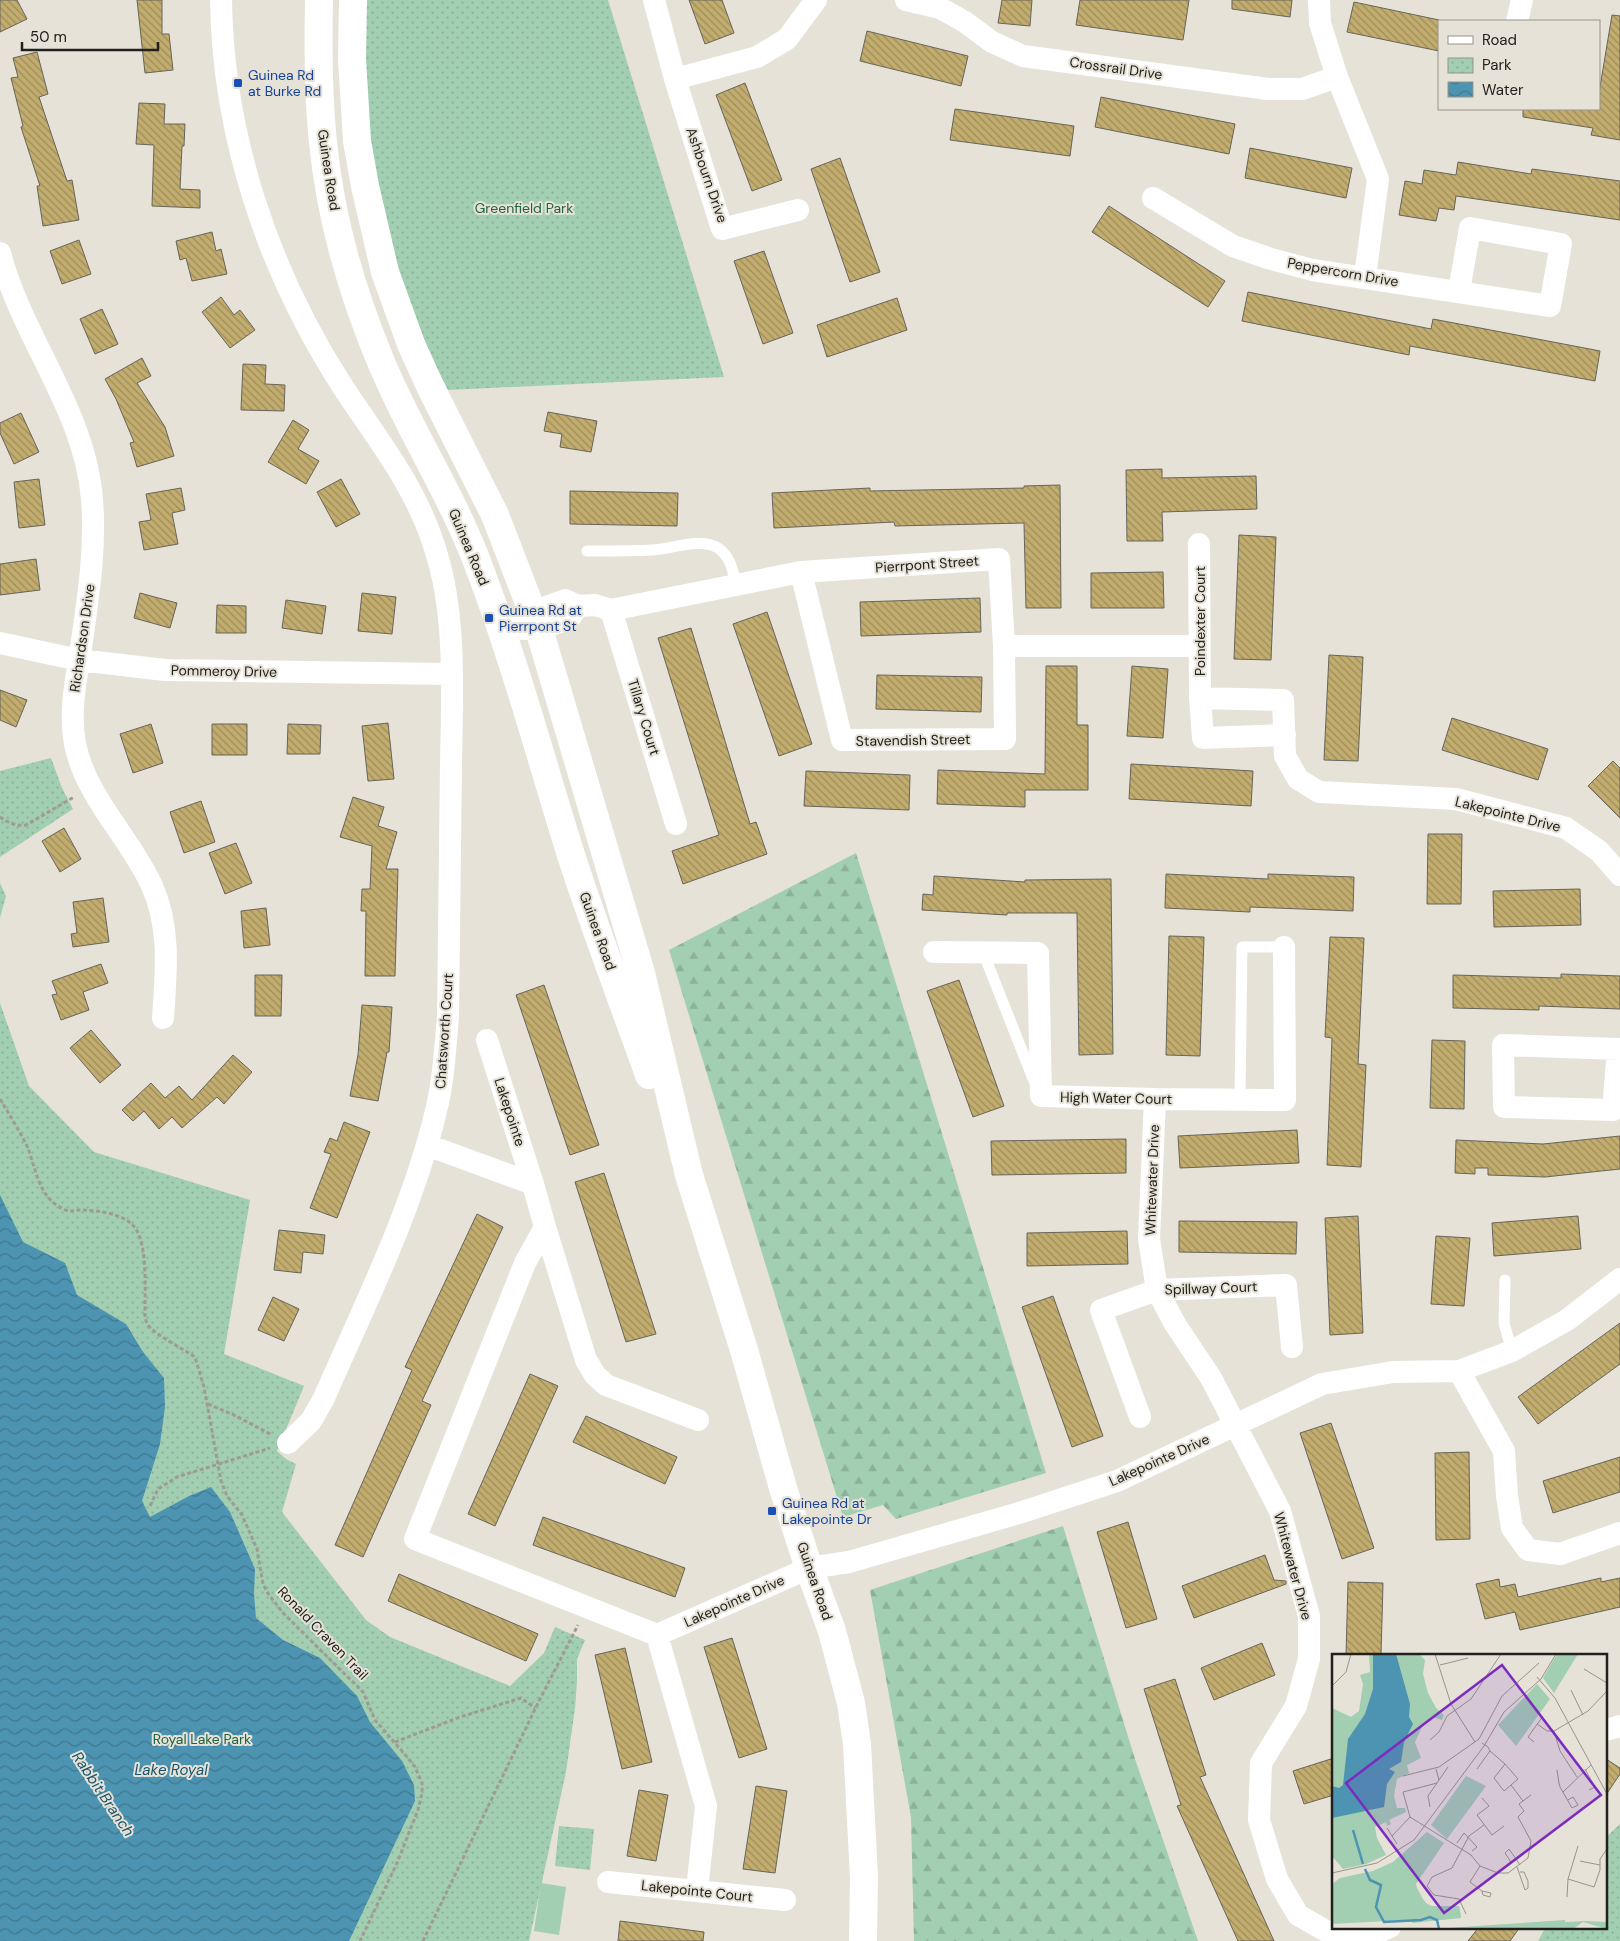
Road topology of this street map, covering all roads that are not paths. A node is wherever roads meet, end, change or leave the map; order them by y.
1 (221, 0) edge
2 (318, 0) edge
3 (353, 0) edge
4 (654, 0) edge
5 (816, 0) edge
6 (906, 0) edge
7 (1319, 0) edge
8 (1522, 0) edge
9 (1518, 20) edge
10 (1337, 77) junction
11 (675, 79) junction
12 (1153, 198) dead end
13 (798, 210) dead end
14 (0, 253) edge
15 (1365, 277) junction
16 (1459, 291) junction
17 (1199, 544) dead end
18 (587, 551) dead end
19 (801, 572) junction
20 (736, 585) junction
21 (611, 610) junction
22 (536, 620) junction
23 (502, 629) junction
24 (0, 643) edge
25 (1004, 646) junction
26 (1199, 646) junction
27 (79, 660) junction
28 (451, 674) junction
29 (1200, 698) junction
30 (1285, 735) junction
31 (676, 824) dead end
32 (1620, 875) edge
33 (1284, 947) joint
34 (934, 952) dead end
35 (983, 952) junction
36 (163, 1018) dead end
37 (487, 1040) dead end
38 (1619, 1049) edge
39 (1041, 1096) junction
40 (1240, 1099) junction
41 (1155, 1100) junction
42 (427, 1145) junction
43 (689, 1175) junction
44 (533, 1184) junction
45 (545, 1227) junction
46 (1620, 1279) edge
47 (1505, 1280) dead end
48 (1157, 1290) junction
49 (1292, 1347) dead end
50 (1512, 1350) junction
51 (1458, 1371) junction
52 (1140, 1417) dead end
53 (698, 1420) dead end
54 (1236, 1424) junction
55 (288, 1443) road end
56 (1620, 1533) edge
57 (809, 1568) junction
58 (657, 1635) junction
59 (608, 1882) dead end
60 (697, 1890) junction
61 (785, 1900) dead end
62 (1388, 1928) edge
63 (863, 1941) edge

1 - 28 street
2 - 23 main road, Guinea Road
3 - 22 main road, Guinea Road
4 - 11 street, Ashbourn Drive
5 - 11 street
6 - 10 street, Crossrail Drive
7 - 10 street
8 - 9 street
10 - 15 street
11 - 13 street, Ashbourn Drive
12 - 15 street, Peppercorn Drive
14 - 27 street, Richardson Drive
15 - 16 street, Peppercorn Drive
16 - 16 street, Peppercorn Drive
17 - 26 street, Poindexter Court
18 - 20 lane
19 - 20 street, Pierrpont Street
19 - 25 street, Pierrpont Street
19 - 25 street, Stavendish Street
20 - 21 street, Pierrpont Street
21 - 22 street, Pierrpont Street
21 - 31 street, Tillary Court
22 - 23 street, Pierrpont Street
22 - 43 main road, Guinea Road
23 - 43 main road, Guinea Road
24 - 27 street, Pommeroy Drive
25 - 26 street
26 - 29 street, Poindexter Court
27 - 28 street, Pommeroy Drive
27 - 36 street, Richardson Drive
28 - 42 street, Chatsworth Court
29 - 30 street
29 - 30 street, Poindexter Court
30 - 32 street, Lakepointe Drive
33 - 40 lane
33 - 40 street, High Water Court
34 - 35 street, High Water Court
35 - 39 lane
35 - 39 street, High Water Court
37 - 44 street, Lakepointe
38 - 38 street
39 - 41 street, High Water Court
40 - 41 street, High Water Court
41 - 48 street, Whitewater Drive
42 - 44 street
42 - 55 street, Chatsworth Court
43 - 57 main road, Guinea Road
44 - 45 street
45 - 53 street
45 - 58 street
46 - 50 street, Lakepointe Drive
47 - 50 lane
48 - 49 street, Spillway Court
48 - 52 street, Spillway Court
48 - 54 street, Whitewater Drive
50 - 51 street, Lakepointe Drive
51 - 54 street, Lakepointe Drive
51 - 56 street
54 - 57 street, Lakepointe Drive
54 - 62 street, Whitewater Drive
57 - 58 street, Lakepointe Drive
57 - 63 main road, Guinea Road
58 - 60 street
59 - 60 street, Lakepointe Court
60 - 61 street, Lakepointe Court

